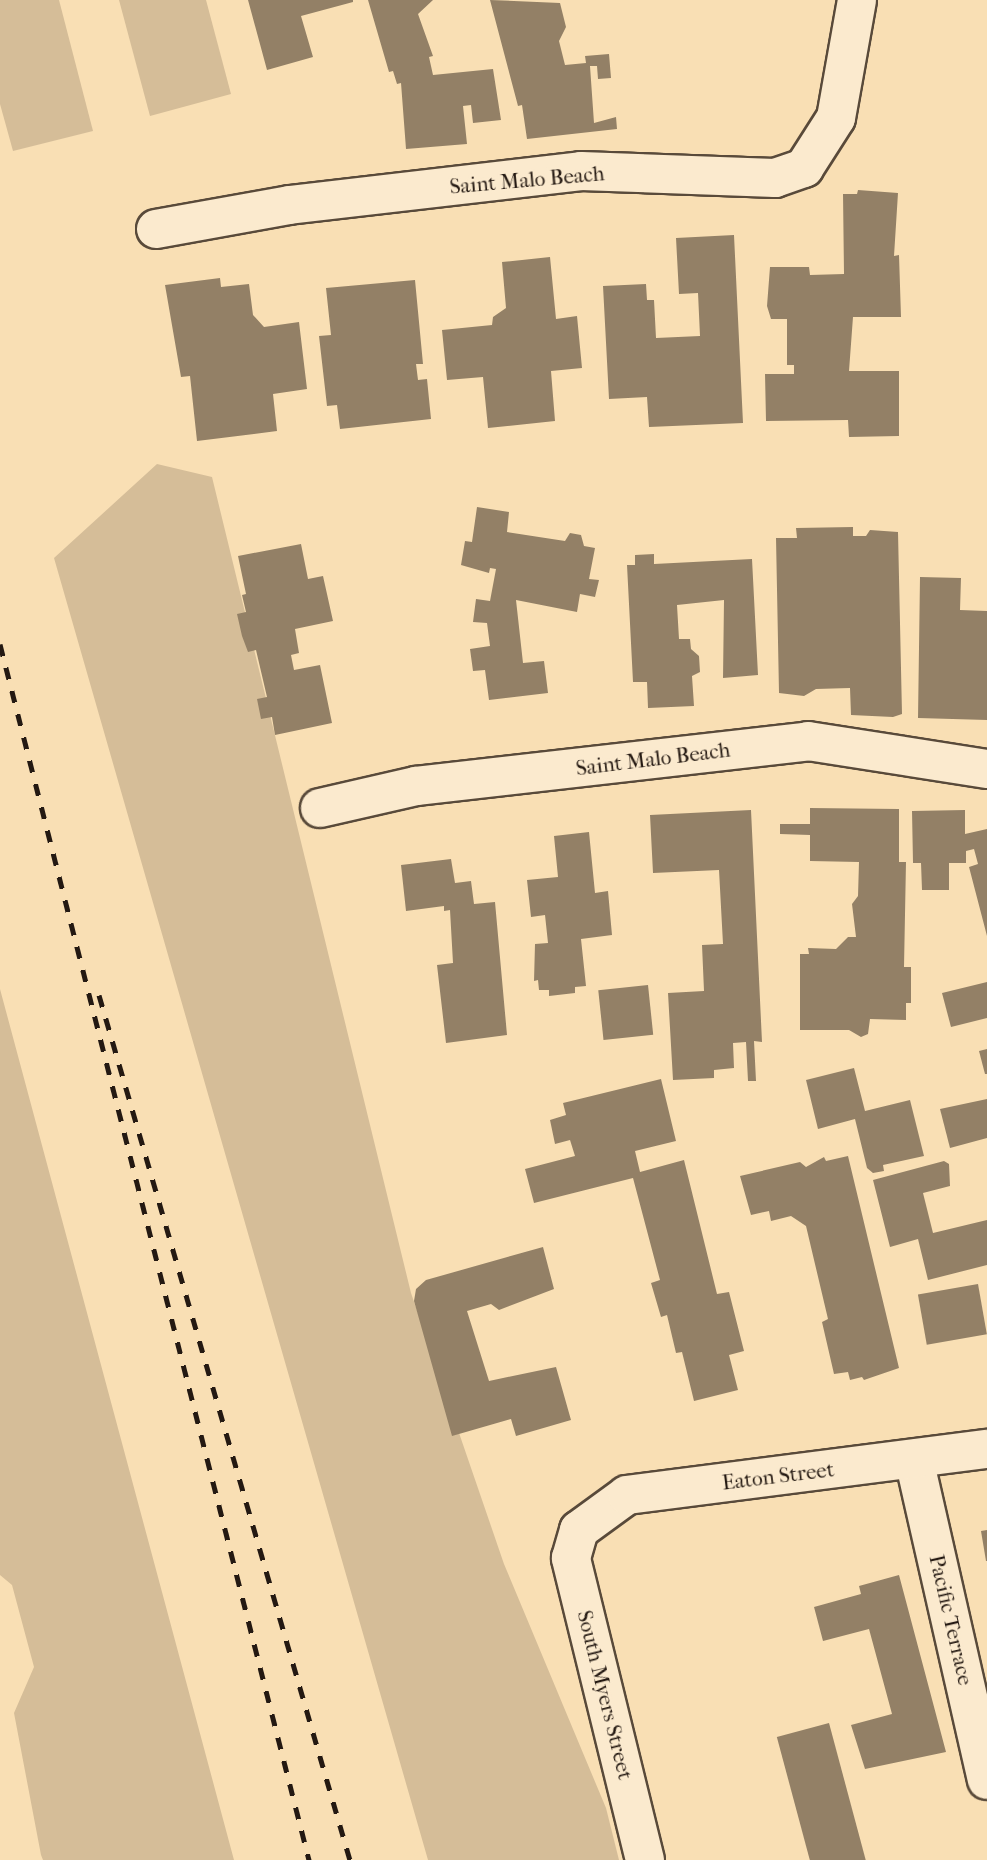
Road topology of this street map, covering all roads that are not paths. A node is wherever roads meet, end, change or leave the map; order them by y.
1 (857, 0) edge
2 (156, 229) dead end
3 (987, 769) edge
4 (320, 808) dead end
5 (987, 1449) edge
6 (914, 1459) junction
7 (579, 1530) joint
8 (987, 1780) edge
9 (645, 1860) edge

1 - 2 street, Saint Malo Beach
3 - 4 street, Saint Malo Beach
5 - 6 street, Eaton Street
6 - 7 street, Eaton Street
6 - 8 street, Pacific Terrace
7 - 9 street, South Myers Street

